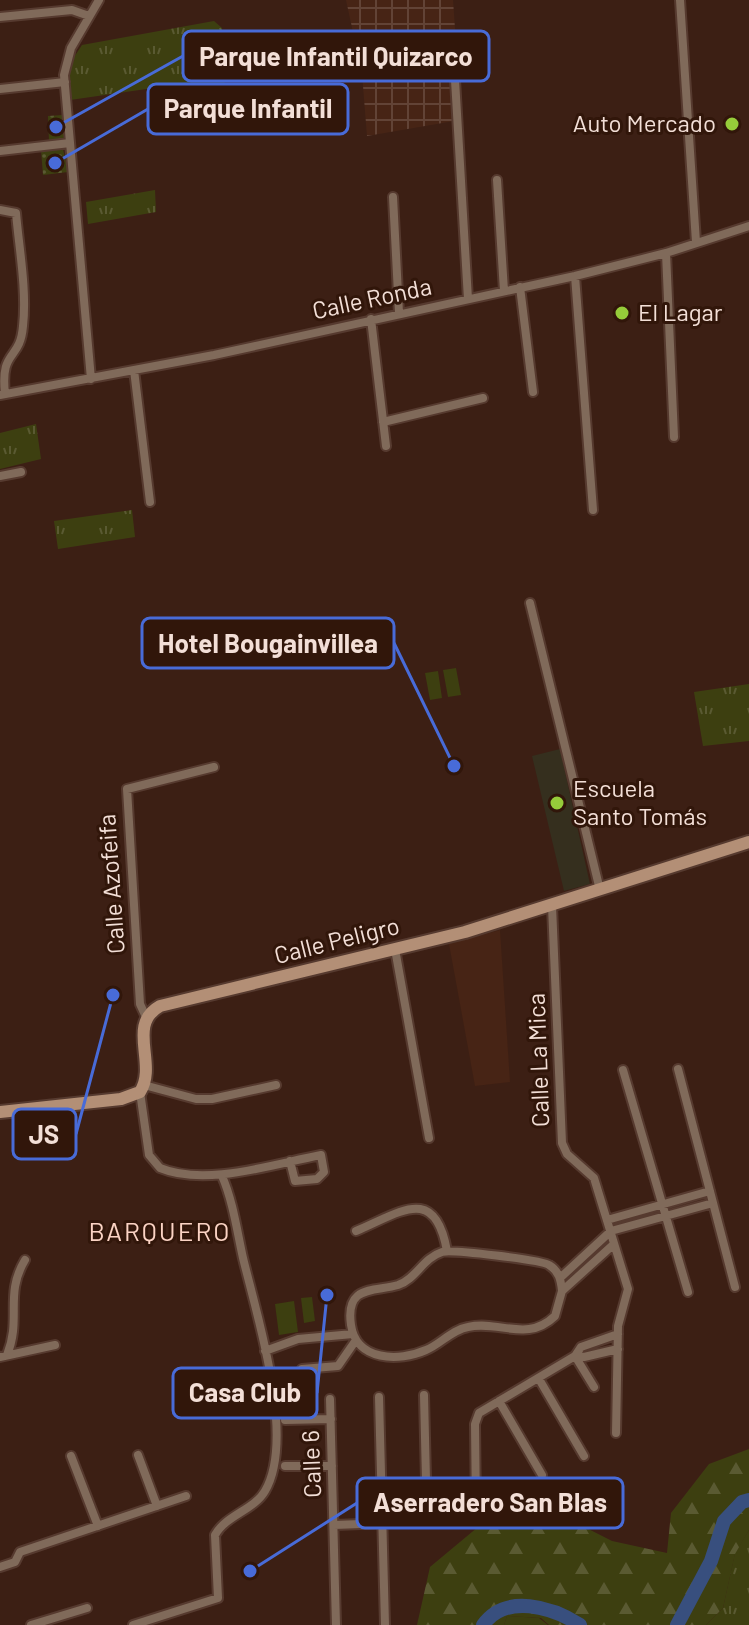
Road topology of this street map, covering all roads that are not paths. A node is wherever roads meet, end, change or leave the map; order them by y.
1 (99, 0) edge
2 (680, 0) edge
3 (89, 16) junction
4 (0, 17) edge
5 (454, 63) dead end
6 (65, 82) junction
7 (0, 89) edge
8 (70, 143) junction
9 (0, 151) edge
10 (497, 180) dead end
11 (393, 197) dead end
12 (0, 210) edge
13 (749, 226) edge
14 (696, 242) junction
15 (666, 253) junction
16 (575, 276) junction
17 (520, 287) junction
18 (504, 291) junction
19 (468, 299) junction
20 (399, 313) junction
21 (371, 319) junction
22 (1, 362) edge
23 (134, 370) junction
24 (91, 379) junction
25 (533, 392) dead end
26 (2, 395) edge
27 (483, 398) dead end
28 (383, 422) junction
29 (674, 437) dead end
30 (386, 446) dead end
31 (21, 472) dead end
32 (0, 476) edge
33 (150, 502) dead end
34 (593, 510) dead end
35 (530, 603) dead end
36 (214, 767) dead end
37 (749, 842) edge
38 (600, 890) junction
39 (552, 906) junction
40 (395, 949) junction
41 (146, 1017) junction
42 (678, 1069) dead end
43 (623, 1070) dead end
44 (276, 1085) dead end
45 (142, 1088) junction
46 (0, 1112) edge
47 (429, 1138) dead end
48 (290, 1161) junction
49 (222, 1176) junction
50 (710, 1191) junction
51 (713, 1203) junction
52 (663, 1204) junction
53 (666, 1215) junction
54 (607, 1220) junction
55 (356, 1231) dead end
56 (611, 1231) junction
57 (614, 1244) junction
58 (447, 1251) junction
59 (25, 1260) dead end
60 (560, 1278) junction
61 (735, 1287) dead end
62 (562, 1291) junction
63 (688, 1292) dead end
64 (618, 1334) junction
65 (354, 1337) junction
66 (55, 1345) dead end
67 (618, 1349) junction
68 (265, 1351) junction
69 (4, 1356) edge
70 (575, 1356) junction
71 (302, 1369) dead end
72 (539, 1379) junction
73 (594, 1387) dead end
74 (424, 1395) dead end
75 (379, 1397) dead end
76 (330, 1399) dead end
77 (499, 1401) junction
78 (331, 1419) junction
79 (285, 1420) dead end
80 (616, 1433) dead end
81 (138, 1455) dead end
82 (71, 1456) dead end
83 (584, 1456) dead end
84 (285, 1466) dead end
85 (332, 1466) junction
86 (542, 1475) dead end
87 (186, 1496) dead end
88 (157, 1506) junction
89 (427, 1523) junction
90 (383, 1524) junction
91 (334, 1525) junction
92 (98, 1526) junction
93 (0, 1567) edge
94 (87, 1608) dead end
95 (31, 1625) edge
96 (133, 1625) edge
97 (336, 1625) edge
98 (385, 1625) edge

1 - 3 street
2 - 14 street
3 - 4 street
3 - 6 street
5 - 19 street
6 - 7 street
6 - 8 street
8 - 9 street
8 - 24 street
10 - 18 street
11 - 20 street
12 - 22 street
13 - 14 street, Calle Ronda
14 - 15 street, Calle Ronda
15 - 16 street, Calle Ronda
15 - 29 street
16 - 17 street, Calle Ronda
16 - 34 street
17 - 18 street, Calle Ronda
17 - 25 street
18 - 19 street, Calle Ronda
19 - 20 street, Calle Ronda
20 - 21 street, Calle Ronda
21 - 23 street, Calle Ronda
21 - 28 street
22 - 26 street
23 - 24 street, Calle Ronda
23 - 33 street
24 - 26 street, Calle Ronda
27 - 28 street
28 - 30 street
31 - 32 street
35 - 38 street
36 - 41 street, Calle Azofeifa
37 - 38 main road, Calle Peligro
38 - 39 main road, Calle Peligro
39 - 40 main road, Calle Peligro
39 - 54 street, Calle La Mica
40 - 41 main road, Calle Peligro
40 - 47 street
41 - 45 main road
42 - 50 street
43 - 52 street
44 - 45 street
45 - 46 main road
45 - 49 street
48 - 48 street
48 - 49 street
49 - 68 street
50 - 51 street
50 - 52 street
51 - 53 street
51 - 61 street
52 - 53 street
52 - 54 street
53 - 56 street
53 - 63 street
54 - 56 street, Calle La Mica
55 - 58 street
56 - 57 street, Calle La Mica
56 - 60 street
57 - 62 street
57 - 64 street, Calle La Mica
58 - 60 street
58 - 65 street
59 - 69 street
60 - 62 street
62 - 65 street
64 - 67 street, Calle La Mica
64 - 70 street
65 - 68 street
65 - 71 street
66 - 69 street
67 - 70 street
67 - 80 street, Calle La Mica
68 - 96 street
70 - 72 street
70 - 73 street
72 - 77 street
72 - 83 street
74 - 89 street
75 - 90 street
76 - 78 street, Calle 6
77 - 86 street
77 - 89 street
78 - 79 street
78 - 85 street, Calle 6
81 - 88 street
82 - 92 street
84 - 85 street
85 - 91 street, Calle 6
87 - 88 street
88 - 92 street
89 - 90 street
90 - 91 street
90 - 98 street
91 - 97 street, Calle 6
92 - 93 street
94 - 95 street

